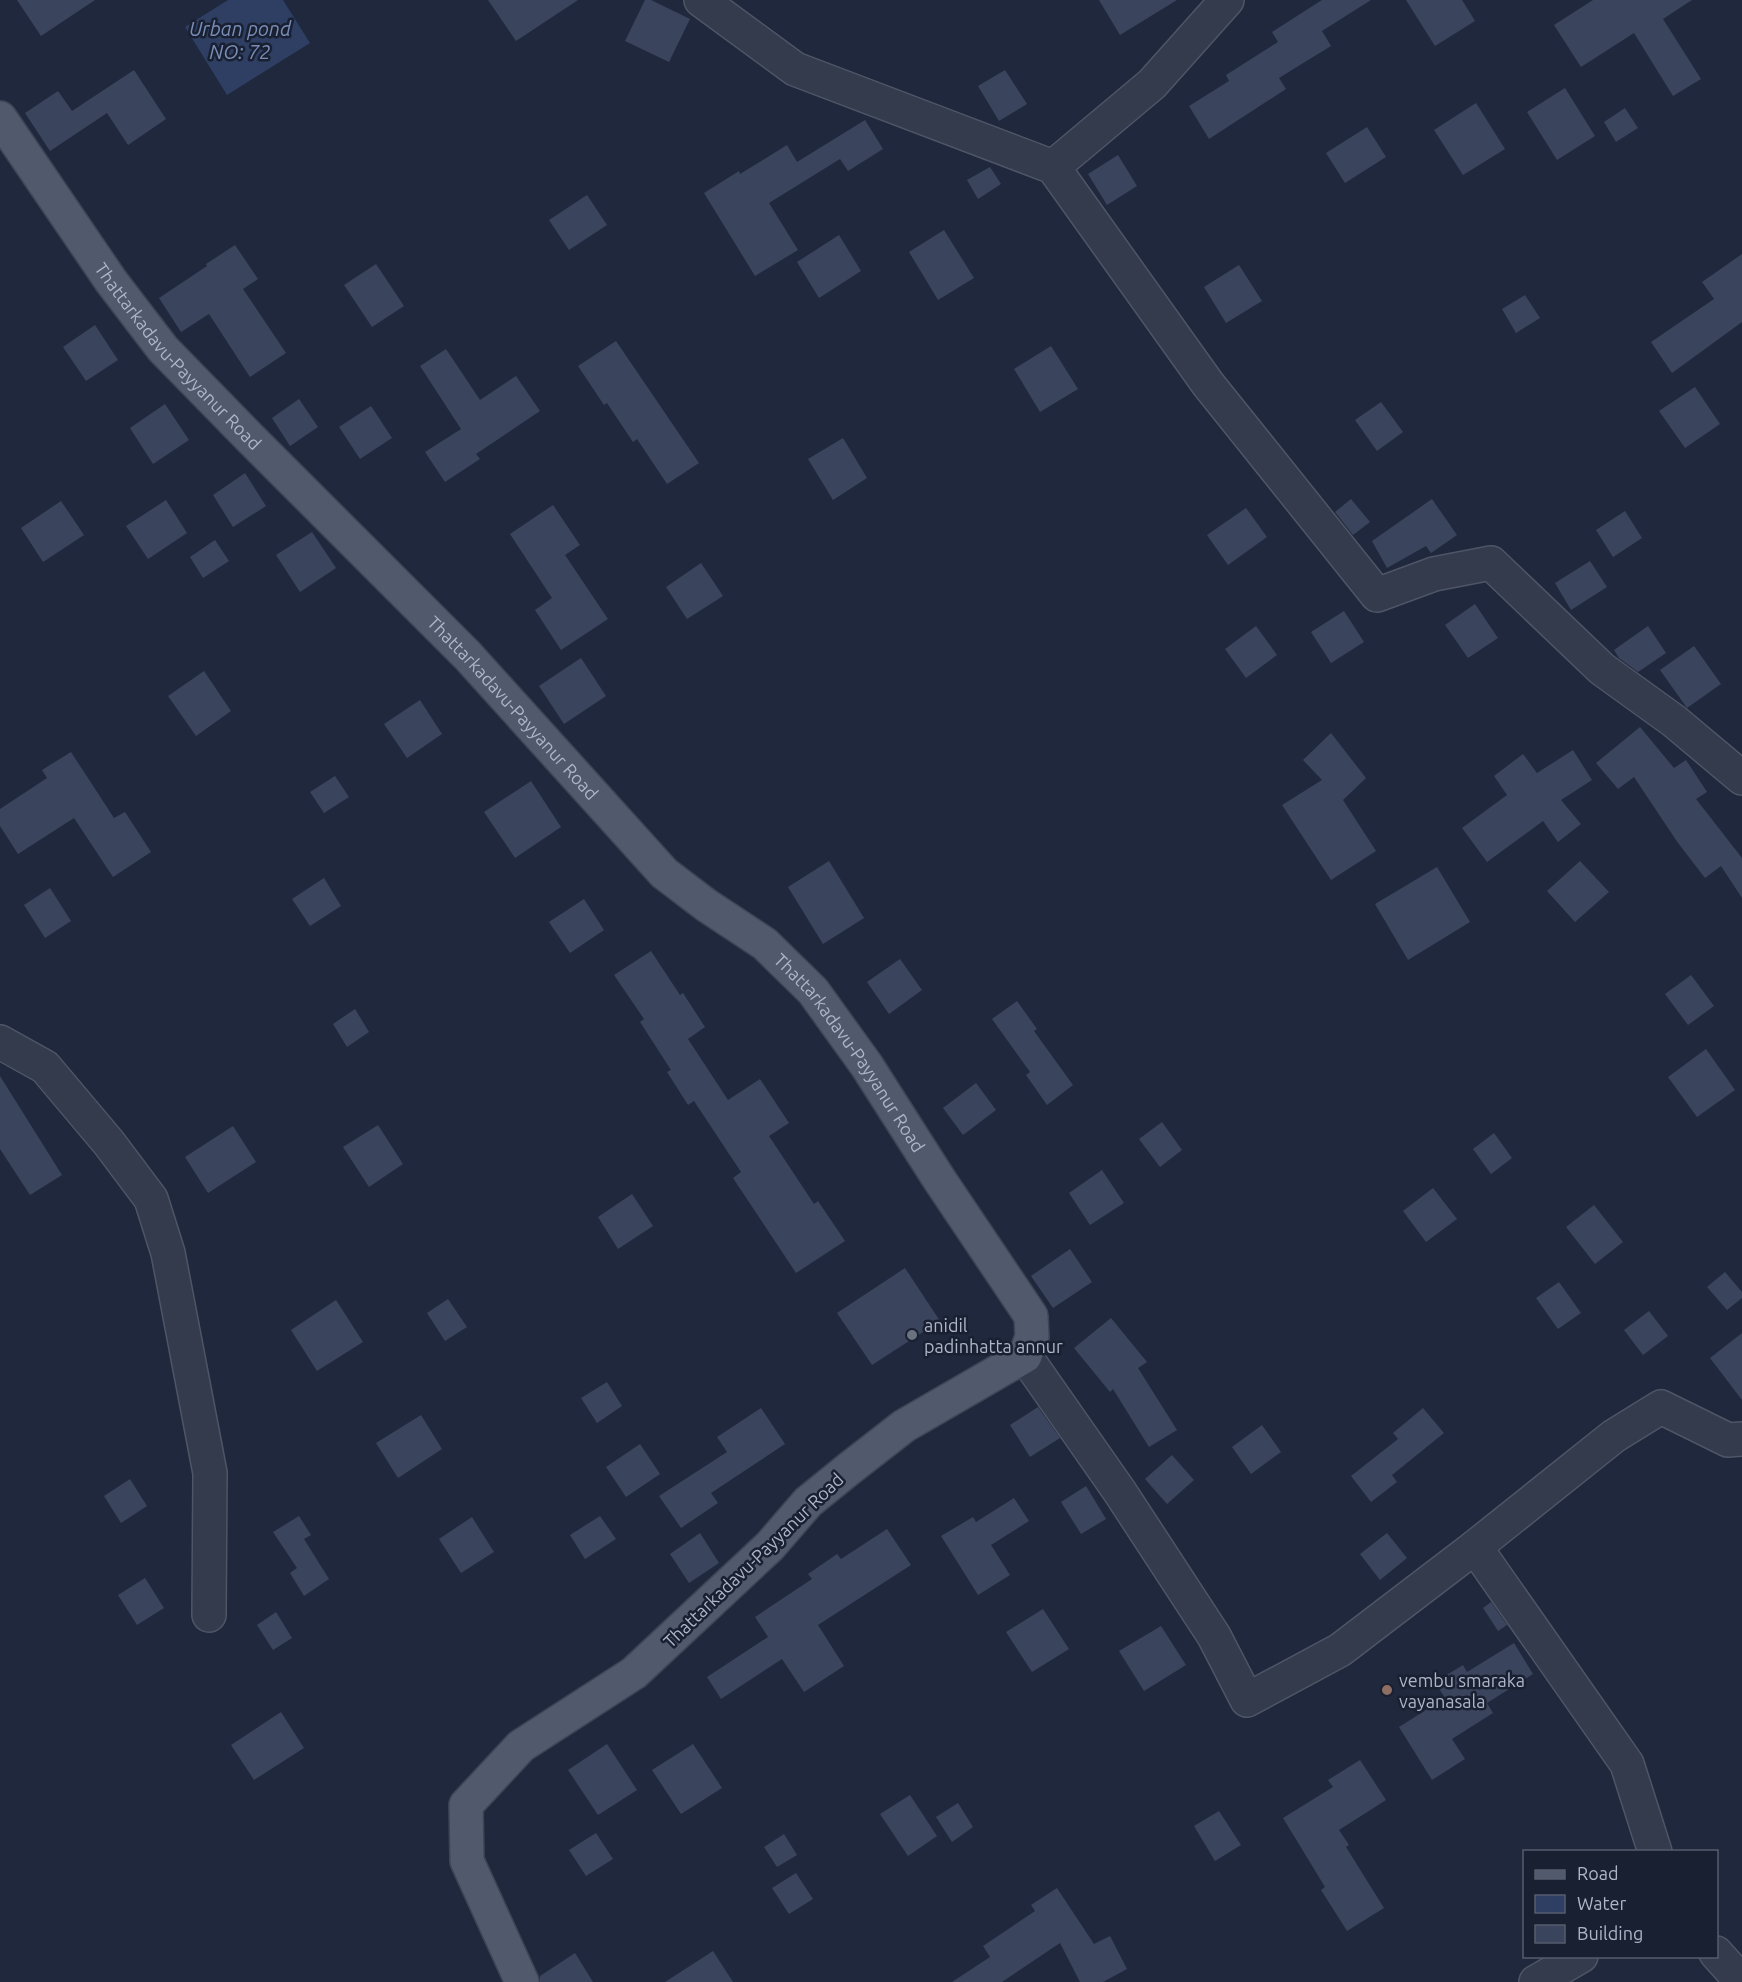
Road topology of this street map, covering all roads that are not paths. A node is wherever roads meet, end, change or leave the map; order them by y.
1 (701, 0) edge
2 (1227, 0) edge
3 (0, 118) edge
4 (1053, 167) junction
5 (1742, 778) edge
6 (0, 1042) edge
7 (1025, 1356) junction
8 (1742, 1439) edge
9 (1475, 1547) junction
10 (208, 1616) dead end
11 (1655, 1850) edge
12 (1718, 1955) edge
13 (1578, 1958) edge
14 (522, 1982) edge
15 (1536, 1982) edge
16 (1742, 1982) edge

1 - 4 street
2 - 4 street
3 - 7 main road, Thattarkadavu-Payyanur Road
4 - 5 street
6 - 10 street
7 - 9 street
7 - 14 main road, Thattarkadavu-Payyanur Road
8 - 9 street
9 - 11 street
12 - 16 street
13 - 15 street

